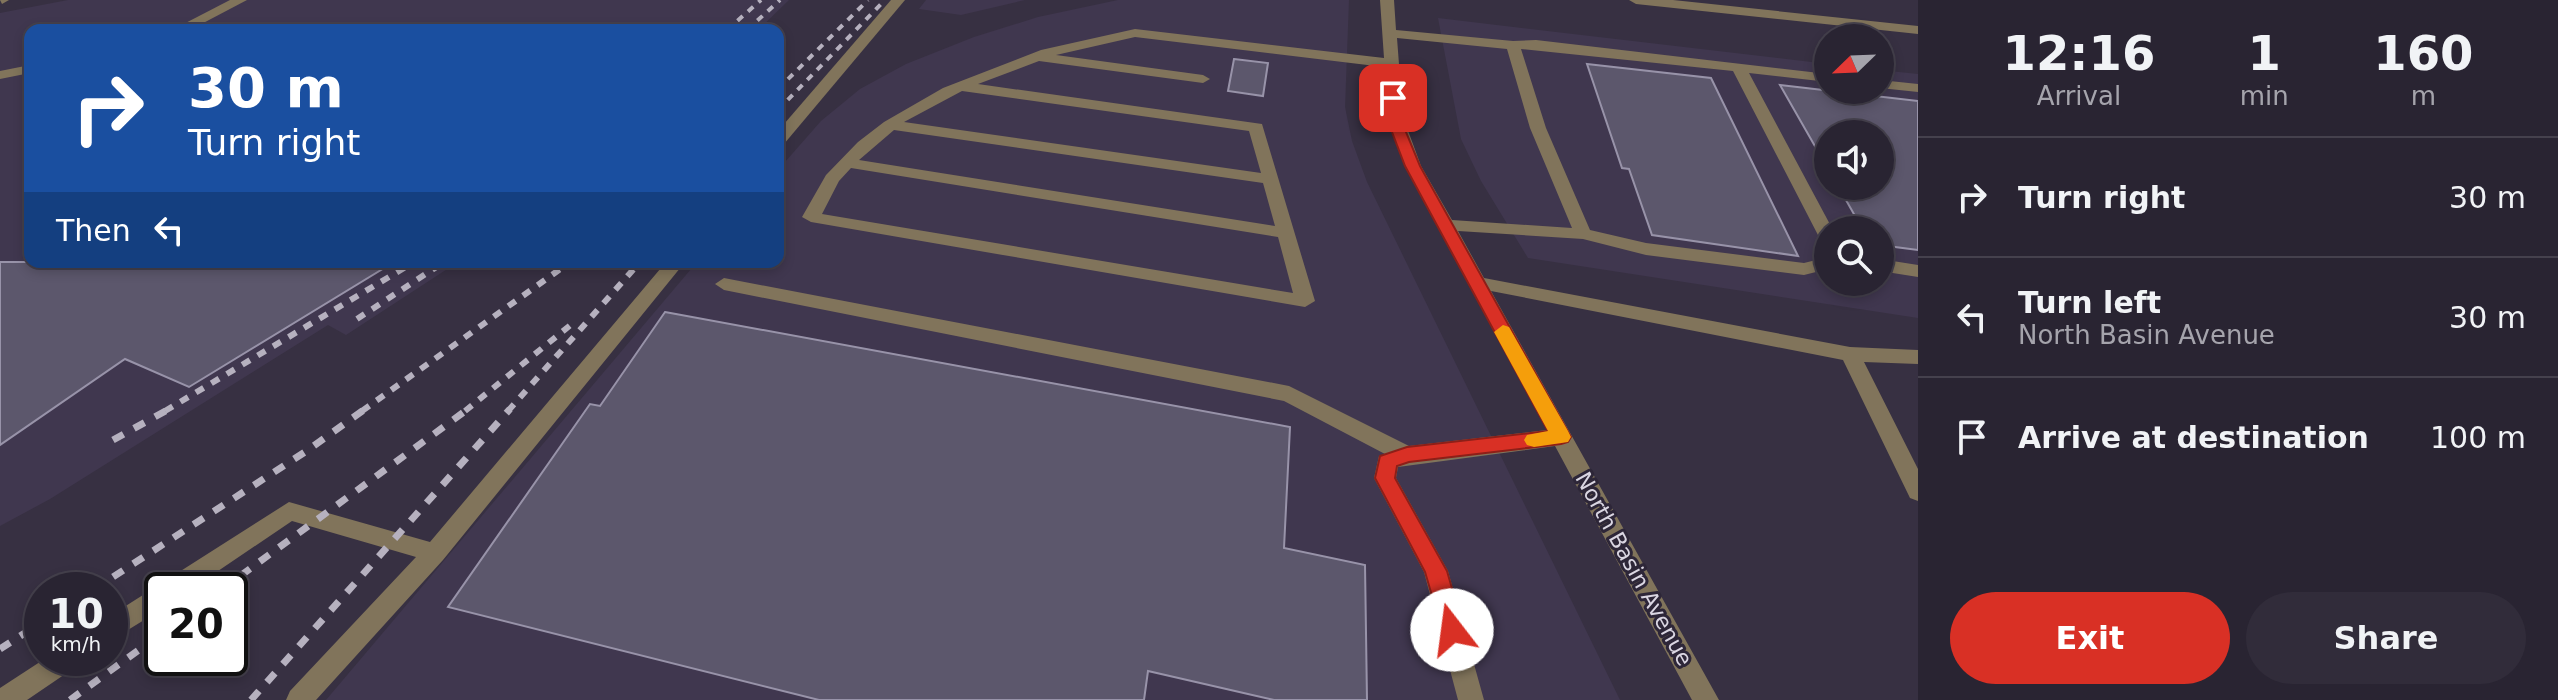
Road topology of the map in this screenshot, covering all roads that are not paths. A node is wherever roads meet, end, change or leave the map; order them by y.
1 (240, 0) edge
2 (898, 0) edge
3 (1387, 0) edge
4 (1636, 0) edge
5 (191, 24) edge
6 (1918, 30) edge
7 (1389, 33) junction
8 (1513, 45) junction
9 (1036, 57) junction
10 (1391, 63) junction
11 (1738, 67) junction
12 (24, 70) edge
13 (0, 75) edge
14 (1814, 76) edge
15 (1203, 79) dead end
16 (1894, 85) edge
17 (961, 86) junction
18 (1918, 88) edge
19 (890, 125) junction
20 (784, 134) edge
21 (847, 163) junction
22 (1271, 179) junction
23 (1817, 216) edge
24 (1445, 225) junction
25 (1286, 233) junction
26 (1583, 234) junction
27 (1814, 266) edge
28 (1894, 267) edge
29 (671, 268) edge
30 (1918, 271) edge
31 (1475, 282) junction
32 (724, 284) dead end
33 (1850, 354) junction
34 (1918, 357) edge
35 (1561, 437) junction
36 (1407, 455) junction
37 (1918, 492) edge
38 (435, 553) junction
39 (197, 572) edge
40 (41, 676) edge
41 (4, 700) edge
42 (299, 700) edge
43 (1471, 700) edge
44 (1706, 700) edge

1 - 5 street
2 - 20 street
3 - 7 street, North Basin Avenue
4 - 6 street
7 - 8 street
7 - 10 street, North Basin Avenue
8 - 11 street
8 - 26 street
9 - 10 street
9 - 15 street
9 - 17 street
10 - 24 street, North Basin Avenue
11 - 14 street
11 - 23 street
12 - 13 street
16 - 18 street
17 - 19 street
17 - 22 street
19 - 21 street
19 - 22 street
21 - 25 street
21 - 25 street
22 - 25 street
24 - 26 street
24 - 31 street, North Basin Avenue
26 - 27 street
28 - 30 street
29 - 38 street
31 - 33 street
31 - 35 street, North Basin Avenue
32 - 36 street
33 - 34 street
33 - 37 street
35 - 36 street
35 - 44 street, North Basin Avenue
36 - 43 street
38 - 39 street
38 - 42 street
40 - 41 street

